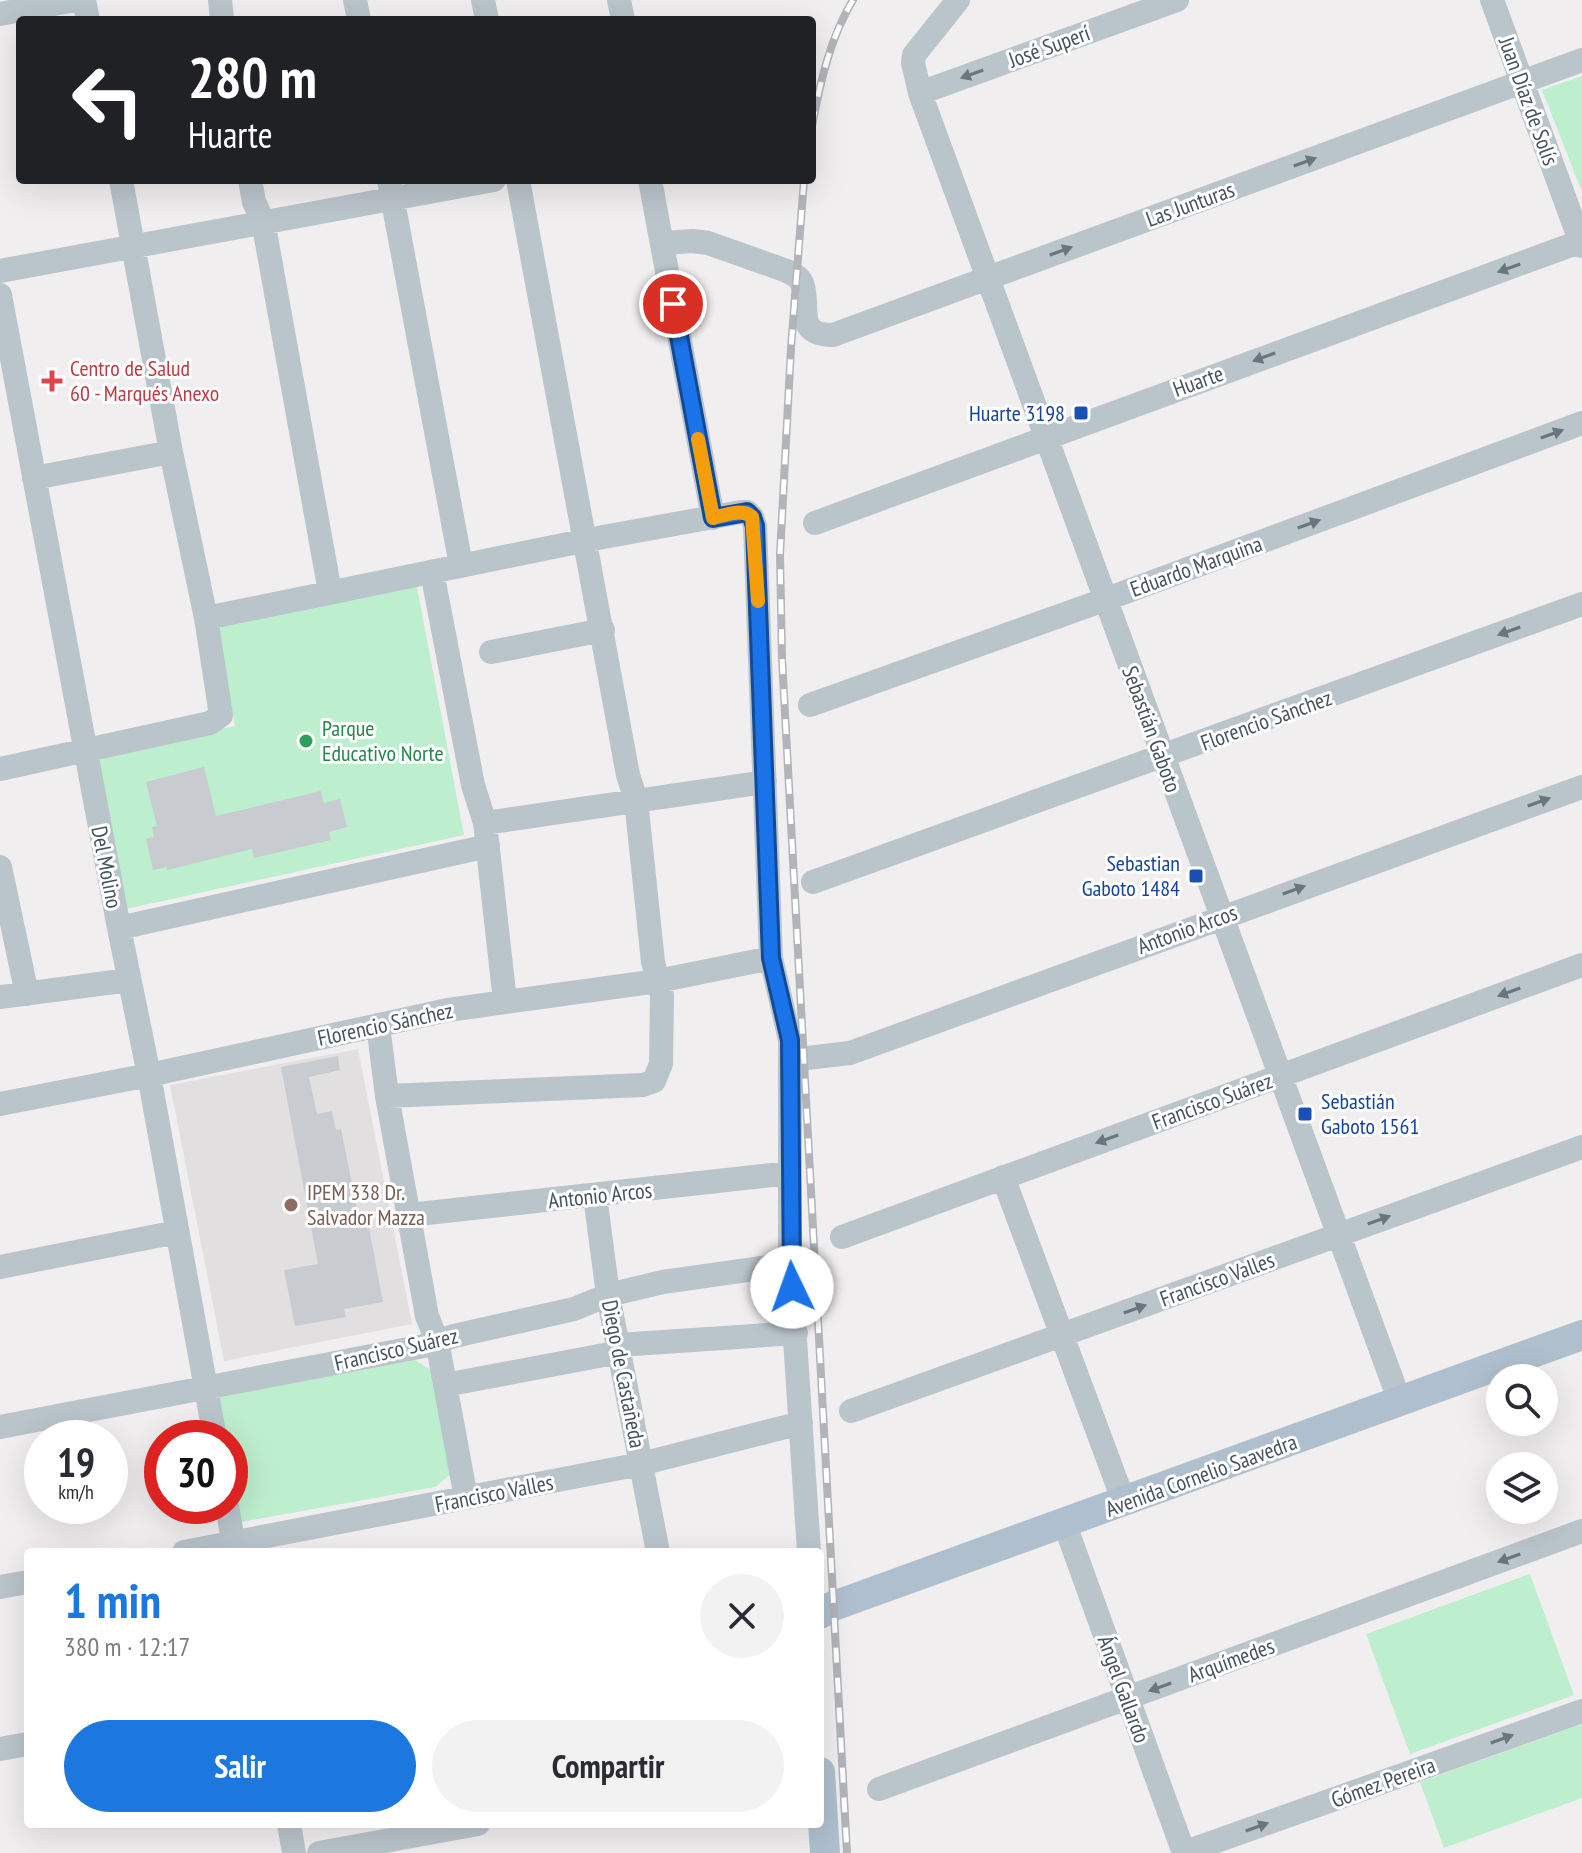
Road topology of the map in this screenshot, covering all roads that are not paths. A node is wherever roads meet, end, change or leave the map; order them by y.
1 (75, 0) edge
2 (958, 0) edge
3 (1177, 0) edge
4 (1492, 0) edge
5 (0, 14) edge
6 (1582, 60) edge
7 (1522, 82) junction
8 (920, 93) junction
9 (122, 184) edge
10 (251, 184) edge
11 (448, 184) edge
12 (519, 184) edge
13 (651, 184) edge
14 (391, 189) edge
15 (263, 221) junction
16 (662, 243) junction
17 (1581, 243) edge
18 (135, 246) junction
19 (0, 271) edge
20 (988, 278) junction
21 (0, 295) edge
22 (1582, 423) edge
23 (1045, 437) junction
24 (171, 452) junction
25 (34, 478) junction
26 (713, 518) junction
27 (815, 523) dead end
28 (587, 540) junction
29 (461, 565) junction
30 (432, 572) junction
31 (330, 592) junction
32 (1104, 600) junction
33 (1582, 604) edge
34 (206, 618) junction
35 (603, 630) junction
36 (491, 652) dead end
37 (810, 705) dead end
38 (86, 750) junction
39 (1163, 757) junction
40 (0, 769) edge
41 (765, 782) junction
42 (1582, 787) edge
43 (636, 800) junction
44 (486, 835) junction
45 (0, 867) edge
46 (813, 882) dead end
47 (1221, 917) junction
48 (119, 928) junction
49 (771, 958) junction
50 (1582, 965) edge
51 (129, 980) junction
52 (658, 981) junction
53 (27, 994) junction
54 (0, 997) edge
55 (505, 1001) junction
56 (378, 1025) junction
57 (790, 1060) junction
58 (149, 1075) junction
59 (1279, 1076) junction
60 (387, 1096) junction
61 (0, 1104) edge
62 (1582, 1147) edge
63 (790, 1173) junction
64 (1003, 1177) junction
65 (595, 1196) junction
66 (409, 1215) junction
67 (177, 1232) junction
68 (1338, 1236) junction
69 (842, 1237) dead end
70 (790, 1264) junction
71 (0, 1267) edge
72 (608, 1295) junction
73 (796, 1333) junction
74 (1061, 1335) junction
75 (1582, 1335) edge
76 (437, 1341) junction
77 (619, 1348) junction
78 (445, 1385) junction
79 (207, 1388) junction
80 (1400, 1402) junction
81 (851, 1411) dead end
82 (212, 1420) edge
83 (801, 1423) junction
84 (0, 1427) edge
85 (641, 1464) junction
86 (466, 1498) junction
87 (1124, 1502) junction
88 (230, 1524) edge
89 (1065, 1525) junction
90 (1582, 1531) edge
91 (234, 1547) edge
92 (657, 1548) edge
93 (809, 1548) edge
94 (24, 1583) edge
95 (0, 1587) edge
96 (824, 1611) edge
97 (1127, 1698) junction
98 (1582, 1711) edge
99 (24, 1745) edge
100 (0, 1749) edge
101 (879, 1789) dead end
102 (290, 1828) edge
103 (456, 1828) edge
104 (823, 1828) edge
105 (294, 1853) edge
106 (319, 1853) edge
107 (825, 1853) edge
108 (1184, 1853) edge

1 - 5 street
2 - 8 street, Sebastián Gaboto
3 -> 8 street, José Superí
4 - 7 street, Juan Díaz de Solís
6 - 7 street, Las Junturas
7 - 17 street, Juan Díaz de Solís
20 -> 7 street, Las Junturas
8 - 20 street, Sebastián Gaboto
9 - 18 street
10 - 15 street
11 - 14 street
12 - 28 street
13 - 16 street
14 - 15 street
14 - 29 street
15 - 18 street
15 - 31 street
16 - 20 street, Las Junturas
16 - 26 street
17 -> 23 street, Huarte
18 - 19 street
18 - 24 street
20 - 23 street, Sebastián Gaboto
21 - 25 street, Del Molino
32 -> 22 street, Eduardo Marquina
23 - 27 street, Huarte
23 - 32 street, Sebastián Gaboto
24 - 25 street
24 - 34 street
25 - 38 street, Del Molino
26 - 28 street
26 - 41 street
28 - 29 street
28 - 35 street
29 - 30 street
30 - 31 street
30 - 44 street
31 - 34 street
32 - 37 street, Eduardo Marquina
32 - 39 street, Sebastián Gaboto
33 -> 39 street, Florencio Sánchez
34 - 38 street
35 - 36 street
35 - 43 street
38 - 40 street
38 - 48 street, Del Molino
39 - 46 street, Florencio Sánchez
39 - 47 street, Sebastián Gaboto
41 - 43 street
41 - 49 street
47 -> 42 street, Antonio Arcos
43 - 44 street
43 - 52 street
44 - 48 street
44 - 55 street
45 - 53 street
47 - 57 street, Antonio Arcos
47 - 59 street, Sebastián Gaboto
48 - 51 street, Del Molino
49 - 52 street, Florencio Sánchez
49 - 57 street
50 -> 59 street, Francisco Suárez
51 - 53 street
51 - 58 street, Del Molino
52 - 55 street, Florencio Sánchez
52 - 60 street
53 - 54 street
55 - 56 street, Florencio Sánchez
56 - 58 street, Florencio Sánchez
56 - 60 street
57 - 63 street
58 - 61 street, Florencio Sánchez
58 - 67 street, Del Molino
59 -> 64 street, Francisco Suárez
59 - 68 street, Sebastián Gaboto
60 - 66 street
68 -> 62 street, Francisco Valles
63 - 65 street, Antonio Arcos
63 - 70 street
64 - 69 street, Francisco Suárez
64 - 74 street
65 - 66 street, Antonio Arcos
65 - 72 street, Diego de Castañeda
66 - 76 street
67 - 71 street
67 - 79 street, Del Molino
74 -> 68 street, Francisco Valles
68 - 80 street, Sebastián Gaboto
70 - 72 street, Francisco Suárez
70 - 73 street
72 - 76 street, Francisco Suárez
72 - 77 street, Diego de Castañeda
73 - 77 street
73 - 83 street
74 - 81 street, Francisco Valles
74 - 87 street
75 - 80 main road, Avenida Cornelio Saavedra
76 - 78 street
76 - 79 street, Francisco Suárez
77 - 78 street
77 - 85 street, Diego de Castañeda
78 - 86 street
79 - 82 street, Del Molino
79 - 84 street, Francisco Suárez
80 - 87 main road, Avenida Cornelio Saavedra
83 - 85 street, Francisco Valles
83 - 93 street
85 - 86 street, Francisco Valles
85 - 92 street, Diego de Castañeda
86 - 91 street, Francisco Valles
87 - 89 main road, Avenida Cornelio Saavedra
88 - 91 street
89 - 96 main road, Avenida Cornelio Saavedra
89 - 97 street, Ángel Gallardo
90 -> 97 street, Arquímedes
94 - 95 street
97 - 101 street, Arquímedes
97 - 108 street, Ángel Gallardo
108 -> 98 street, Gómez Pereira
99 - 100 street
102 - 105 street
103 - 106 street
104 - 107 main road

